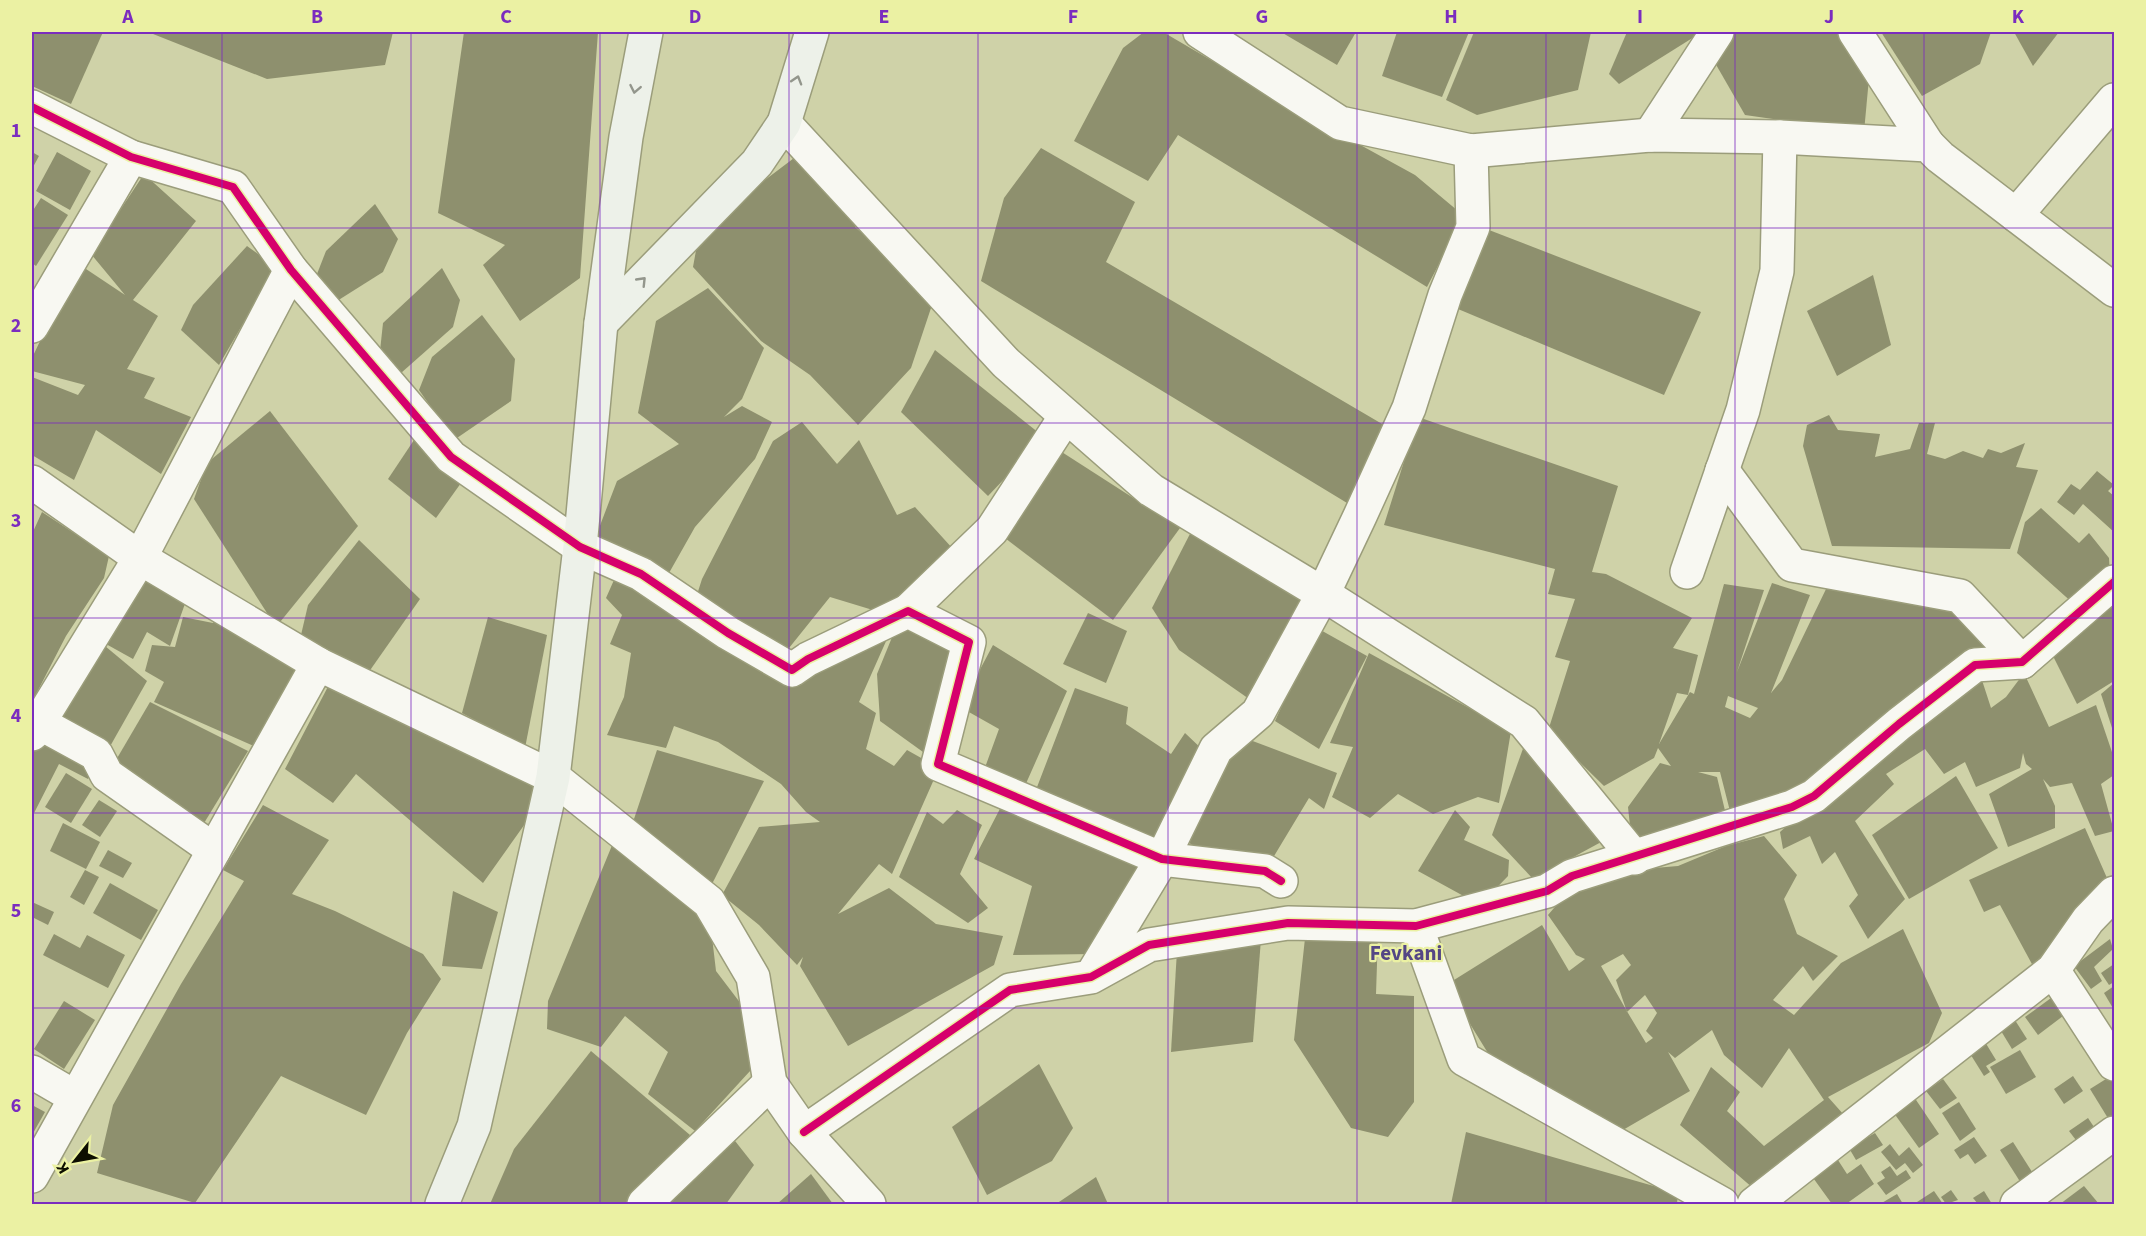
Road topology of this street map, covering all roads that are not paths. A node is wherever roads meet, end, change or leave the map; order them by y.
1 (646, 32) edge
2 (812, 32) edge
3 (1200, 32) edge
4 (1717, 32) edge
5 (1855, 32) edge
6 (2115, 100) edge
7 (32, 107) edge
8 (784, 123) junction
9 (1650, 135) junction
10 (1780, 137) junction
11 (1928, 145) junction
12 (1471, 151) junction
13 (131, 157) junction
14 (2016, 215) junction
15 (291, 270) junction
16 (2115, 290) edge
17 (602, 323) junction
18 (32, 326) edge
19 (1066, 416) junction
20 (1722, 470) junction
21 (32, 482) edge
22 (580, 547) junction
23 (140, 558) junction
24 (1687, 572) dead end
25 (2114, 582) edge
26 (1323, 594) junction
27 (908, 611) junction
28 (2022, 662) junction
29 (318, 664) junction
30 (34, 726) edge
31 (553, 777) junction
32 (214, 850) junction
33 (1635, 858) junction
34 (1162, 859) junction
35 (1281, 881) dead end
36 (2115, 893) edge
37 (1416, 926) junction
38 (2053, 970) junction
39 (1091, 977) junction
40 (2115, 1064) edge
41 (32, 1072) edge
42 (770, 1083) junction
43 (75, 1097) junction
44 (804, 1132) junction
45 (2115, 1133) edge
46 (32, 1176) edge
47 (442, 1204) edge
48 (644, 1204) edge
49 (869, 1204) edge
50 (1722, 1204) edge
51 (1754, 1204) edge
52 (2017, 1204) edge

1 -> 17 main road
8 -> 2 main road
3 - 12 street
4 - 9 street
5 - 11 street
6 - 14 street
7 - 13 street
17 -> 8 main road
8 - 19 street
9 - 10 street
9 - 12 street
10 - 11 street
10 - 20 street
11 - 14 street
12 - 26 street
13 - 15 street
13 - 18 street
14 - 16 street
15 - 22 street
15 - 23 street
17 - 22 main road
19 - 26 street
19 - 27 street
20 - 24 street
20 - 28 street
21 - 23 street
22 - 27 street
22 - 31 main road
23 - 29 street
23 - 30 street
25 - 28 street
26 - 33 street
26 - 34 street
27 - 34 street
28 - 33 street
29 - 31 street
29 - 32 street
30 - 32 street
31 - 42 street
31 - 47 main road
32 - 43 street
33 - 37 street
34 - 35 street
34 - 39 street
36 - 38 street
37 - 39 street
37 - 50 street
38 - 40 street
38 - 51 street
39 - 44 street
41 - 43 street
42 - 44 street
42 - 48 street
43 - 46 street
44 - 49 street
45 - 52 street

